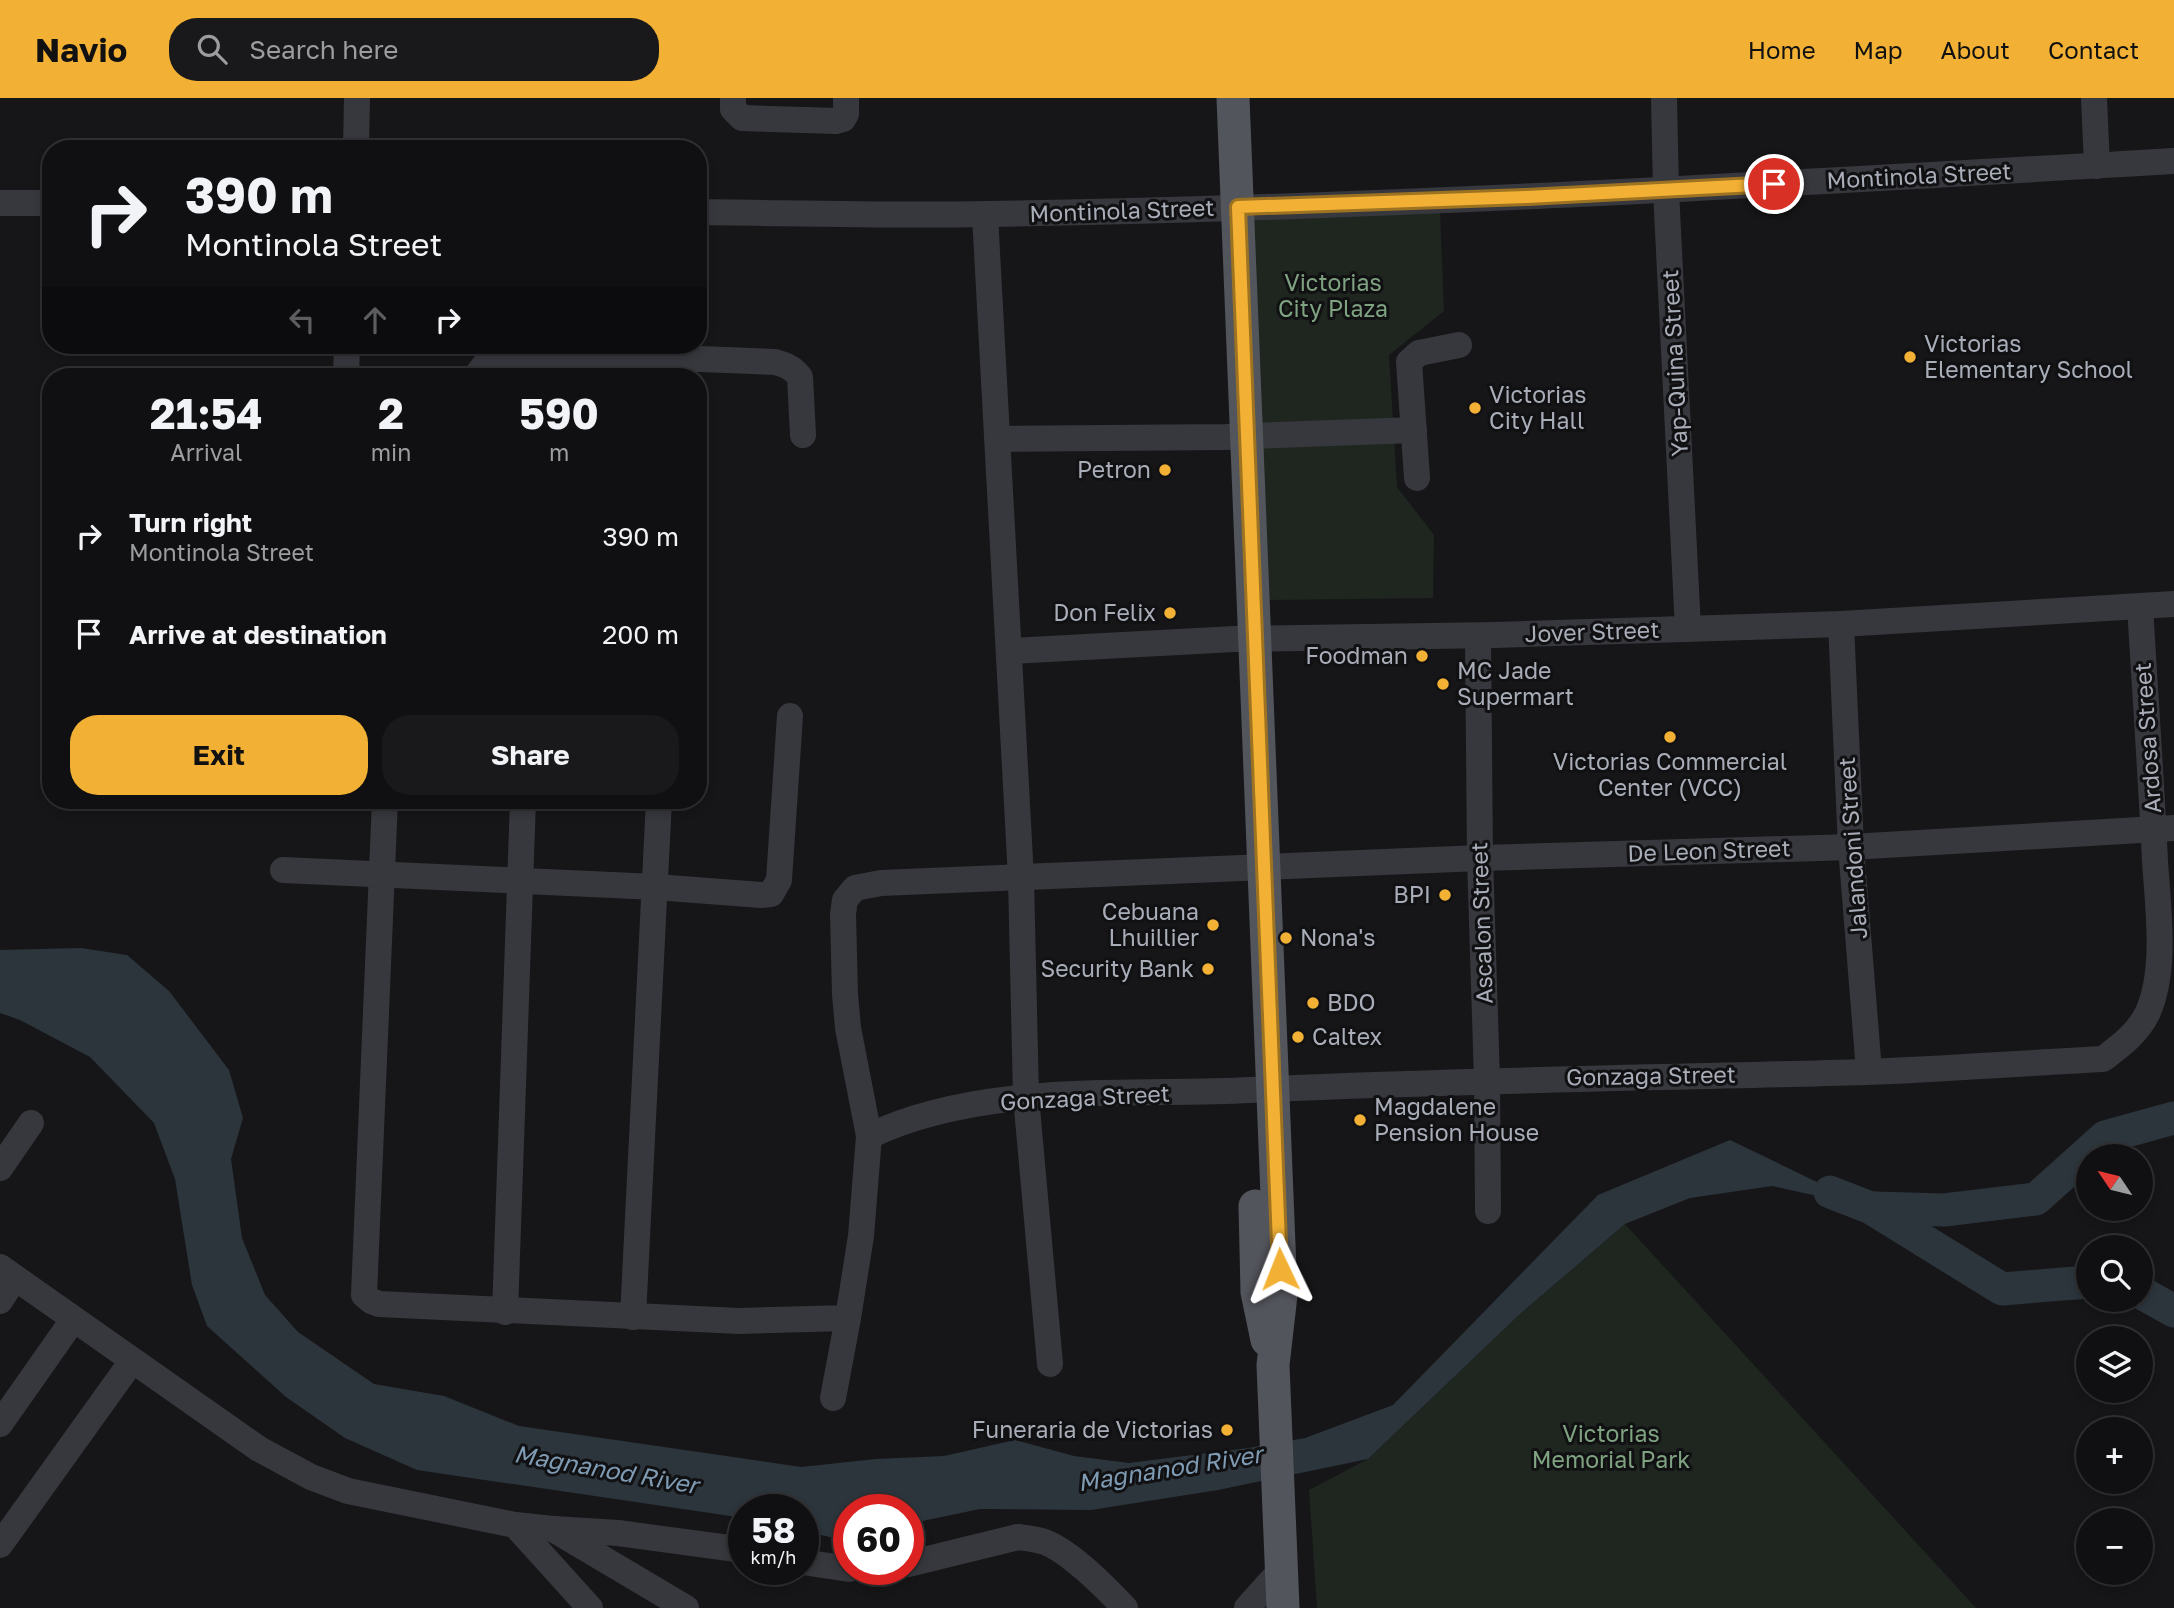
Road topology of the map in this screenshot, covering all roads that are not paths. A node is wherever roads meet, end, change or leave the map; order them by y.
1 (357, 98) edge
2 (733, 98) edge
3 (846, 98) edge
4 (1211, 98) edge
5 (1233, 98) edge
6 (1664, 98) edge
7 (2094, 98) edge
8 (356, 140) edge
9 (2174, 161) edge
10 (2097, 166) junction
11 (1666, 191) junction
12 (0, 203) edge
13 (42, 203) edge
14 (1227, 207) junction
15 (707, 212) edge
16 (985, 215) junction
17 (1459, 345) dead end
18 (509, 354) edge
19 (509, 354) edge
20 (674, 360) edge
21 (538, 366) edge
22 (482, 368) edge
23 (1414, 430) junction
24 (803, 435) dead end
25 (1237, 437) junction
26 (999, 439) junction
27 (1417, 478) dead end
28 (2174, 604) edge
29 (2140, 606) junction
30 (1841, 624) junction
31 (1688, 629) junction
32 (1478, 636) junction
33 (1245, 639) junction
34 (1010, 651) junction
35 (790, 716) dead end
36 (385, 809) edge
37 (523, 809) edge
38 (659, 809) edge
39 (2164, 829) edge
40 (1851, 847) junction
41 (1480, 858) junction
42 (1254, 869) junction
43 (283, 870) dead end
44 (383, 876) junction
45 (1021, 878) junction
46 (520, 881) junction
47 (656, 887) junction
48 (2103, 1059) joint
49 (1869, 1072) junction
50 (1487, 1080) junction
51 (1262, 1089) junction
52 (1026, 1097) junction
53 (31, 1124) dead end
54 (869, 1136) junction
55 (0, 1168) edge
56 (1488, 1211) dead end
57 (8, 1273) edge
58 (0, 1301) edge
59 (505, 1312) junction
60 (633, 1317) junction
61 (848, 1318) junction
62 (73, 1320) junction
63 (132, 1361) junction
64 (1050, 1364) dead end
65 (833, 1398) dead end
66 (0, 1424) edge
67 (515, 1525) junction
68 (553, 1529) junction
69 (0, 1545) edge
70 (728, 1548) edge
71 (924, 1560) edge
72 (1281, 1570) junction
73 (590, 1608) edge
74 (686, 1608) edge
75 (1125, 1608) edge
76 (1247, 1608) edge
77 (1283, 1608) edge

1 - 8 street
2 - 3 street
4 - 14 main road
5 - 14 main road
6 - 11 street, Yap-Quina Street
7 - 10 street
9 - 10 street, Montinola Street
10 - 11 street, Montinola Street
11 - 14 street, Montinola Street
11 - 31 street, Yap-Quina Street
12 - 13 street
14 - 16 street, Montinola Street
14 - 25 main road
15 - 16 street, Montinola Street
16 - 26 street
17 - 23 street
18 - 22 street
19 - 21 street
20 - 21 street
20 - 24 street
23 - 25 street
23 - 27 street
25 - 26 street
25 - 33 main road
26 - 34 street
28 - 29 street, Jover Street
29 - 30 street, Jover Street
29 - 39 street, Ardosa Street
30 - 31 street, Jover Street
30 - 40 street, Jalandoni Street
31 - 32 street, Jover Street
32 - 33 street, Jover Street
32 - 41 street, Ascalon Street
33 - 34 street, Jover Street
33 - 42 main road
34 - 45 street
35 - 47 street
36 - 44 street
37 - 46 street
38 - 47 street
39 - 40 street, De Leon Street
39 - 48 street, Ardosa Street
40 - 41 street, De Leon Street
40 - 49 street, Jalandoni Street
41 - 42 street, De Leon Street
41 - 50 street, Ascalon Street
42 - 45 street, De Leon Street
42 - 51 main road
43 - 44 street
44 - 46 street
44 - 59 street
45 - 52 street
45 - 54 street, De Leon Street
46 - 47 street
46 - 59 street
47 - 60 street
48 - 49 street, Gonzaga Street
49 - 50 street, Gonzaga Street
50 - 51 street, Gonzaga Street
50 - 56 street, Ascalon Street
51 - 52 street, Gonzaga Street
51 - 72 main road
52 - 54 street, Gonzaga Street
52 - 64 street
53 - 55 street
54 - 61 street, De Leon Street
57 - 58 street
57 - 62 street
59 - 60 street
60 - 61 street
61 - 65 street, De Leon Street
62 - 63 street
62 - 66 street
63 - 67 street
63 - 69 street
67 - 68 street
67 - 73 street
68 - 70 street
68 - 74 street
71 - 75 street
72 - 76 street
72 - 77 main road

